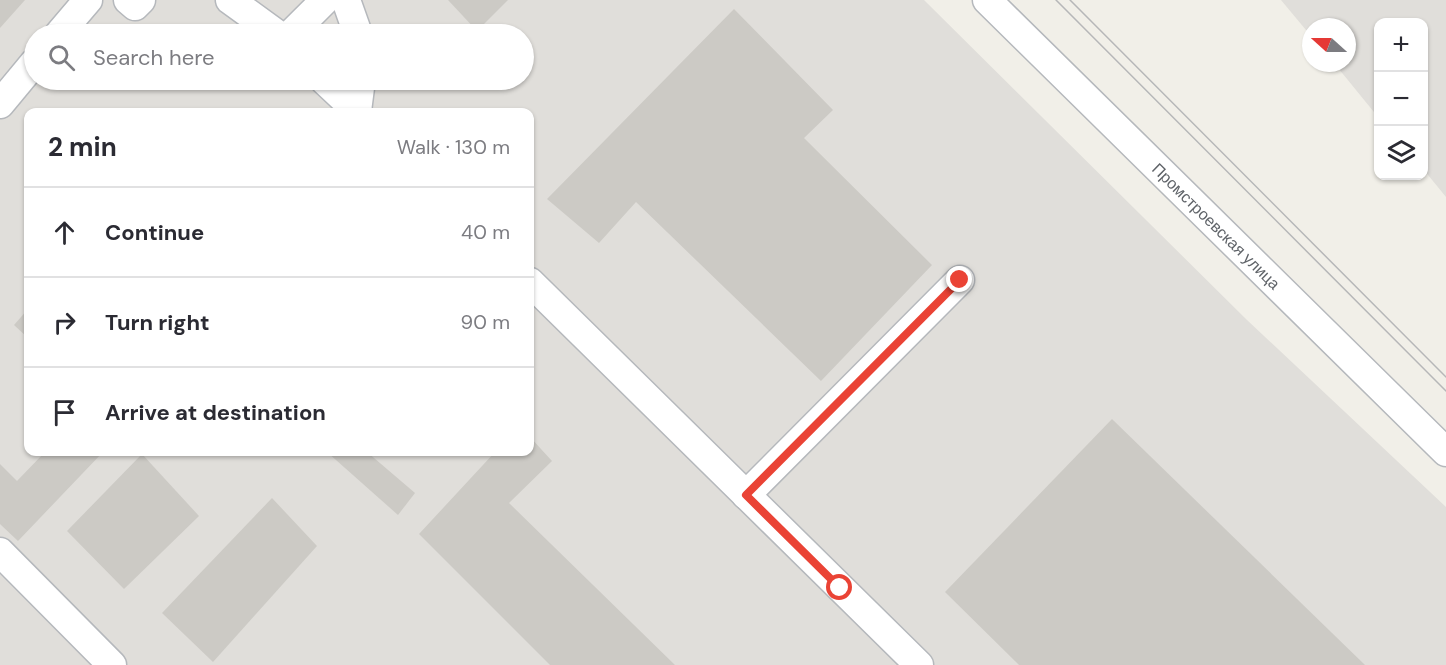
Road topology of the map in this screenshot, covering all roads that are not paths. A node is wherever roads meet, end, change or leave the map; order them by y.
1 (128, 0) edge
2 (141, 0) edge
3 (230, 0) edge
4 (325, 0) edge
5 (346, 0) edge
6 (987, 0) edge
7 (85, 1) edge
8 (67, 24) edge
9 (263, 24) edge
10 (301, 24) edge
11 (354, 24) edge
12 (24, 75) edge
13 (334, 90) edge
14 (360, 90) edge
15 (0, 104) edge
16 (353, 108) edge
17 (358, 108) edge
18 (960, 280) dead end
19 (534, 286) edge
20 (1446, 452) edge
21 (746, 495) junction
22 (0, 552) edge
23 (112, 665) edge
24 (919, 665) edge

1 - 2 street
3 - 9 street
4 - 10 street
5 - 11 street
6 - 20 street, Промстроевская улица
7 - 8 street
12 - 15 street
13 - 16 street
14 - 17 street
18 - 21 street
19 - 21 street
21 - 24 street
22 - 23 street

